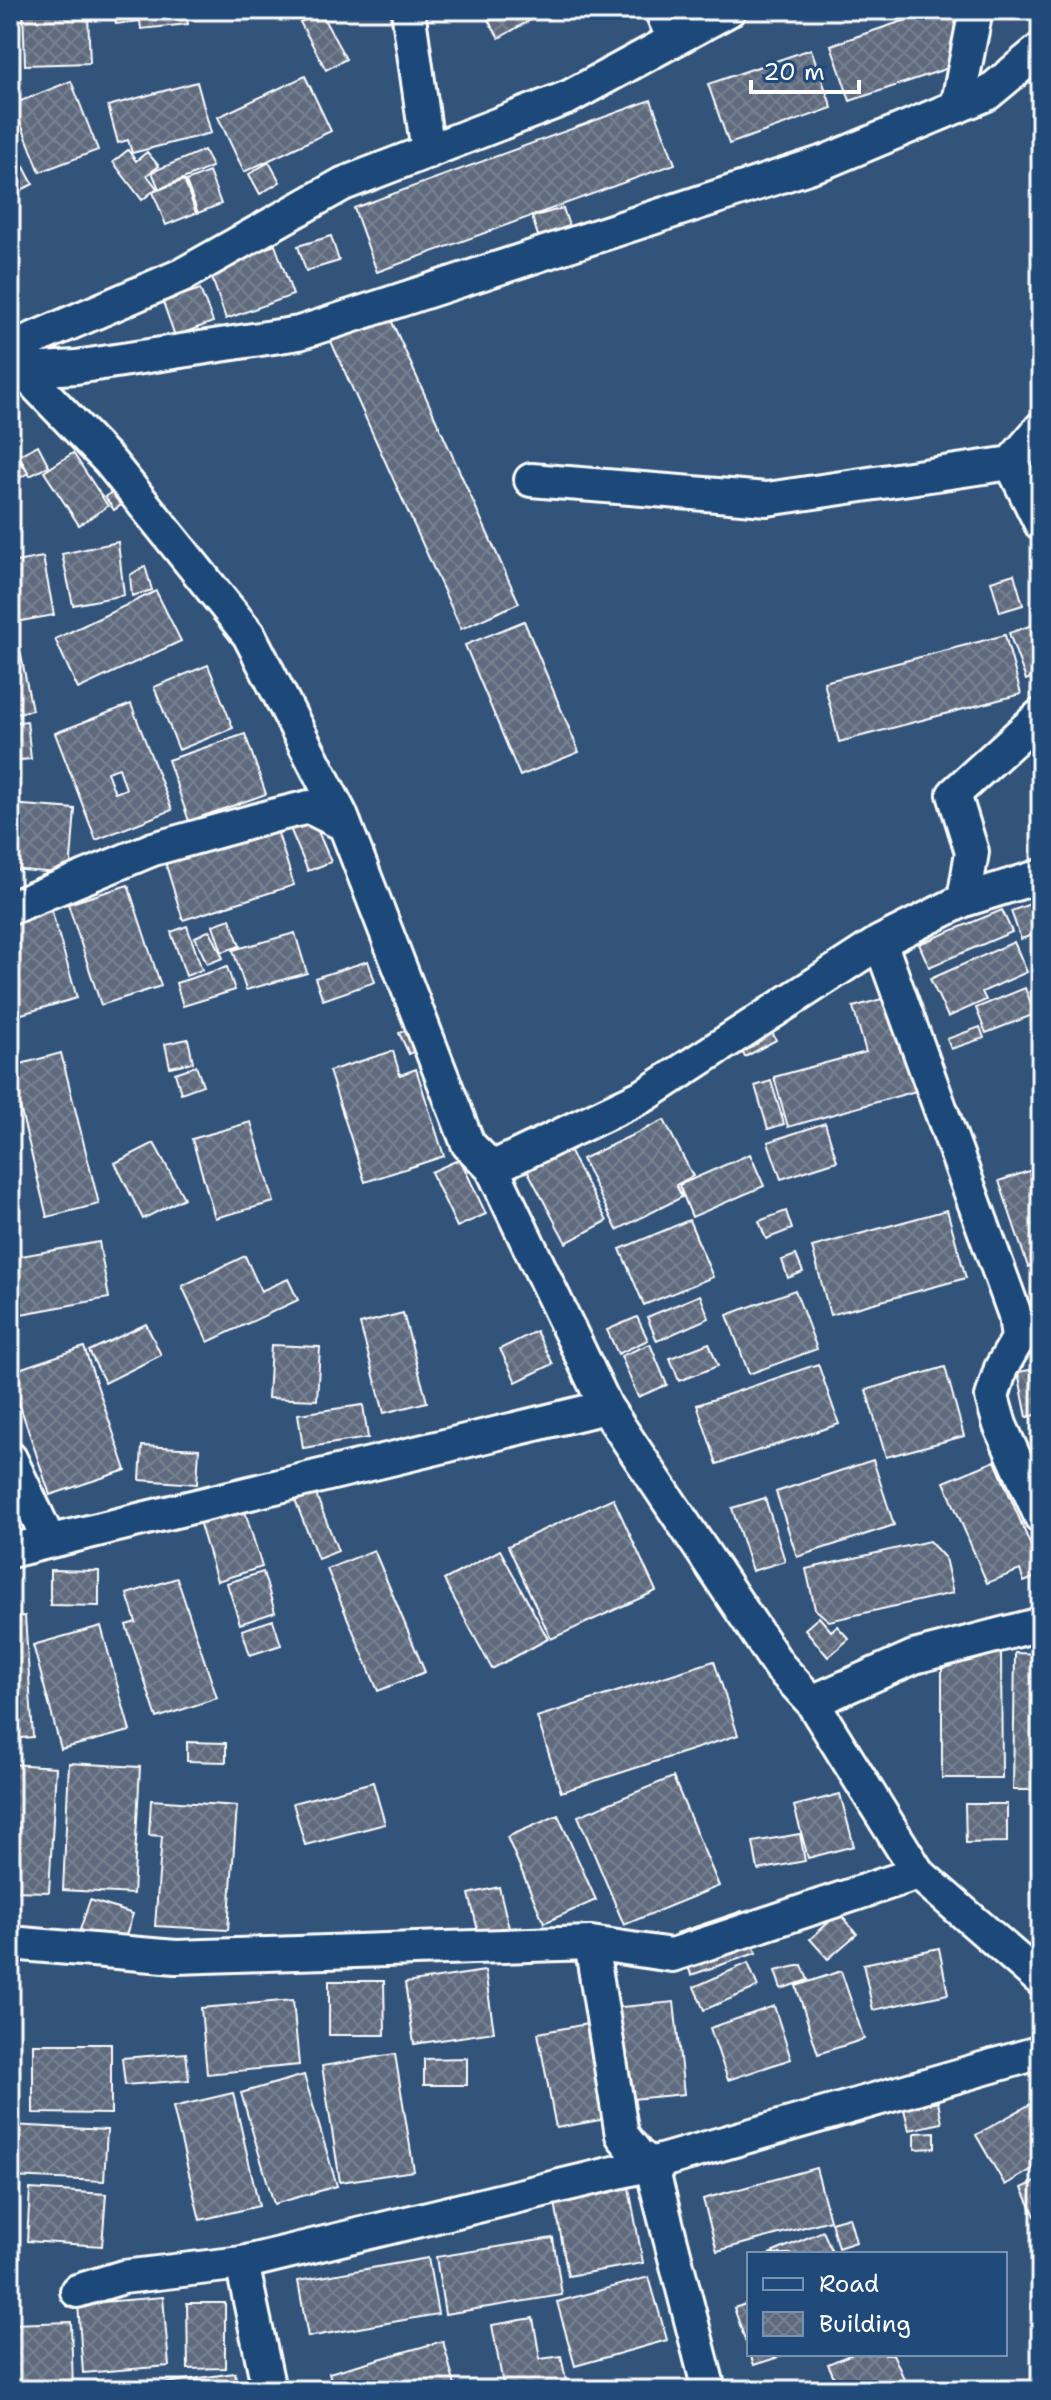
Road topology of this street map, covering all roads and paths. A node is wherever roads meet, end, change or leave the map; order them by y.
1 (408, 10) edge
2 (661, 10) edge
3 (729, 10) edge
4 (976, 10) edge
5 (674, 40) junction
6 (1041, 49) edge
7 (957, 107) junction
8 (428, 152) junction
9 (13, 362) edge
10 (1041, 428) edge
11 (1011, 463) junction
12 (531, 480) dead end
13 (1041, 524) edge
14 (1041, 715) edge
15 (345, 825) junction
16 (1041, 876) edge
17 (964, 900) junction
18 (10, 908) edge
19 (880, 942) junction
20 (492, 1168) junction
21 (606, 1407) junction
22 (10, 1458) edge
23 (1041, 1517) edge
24 (49, 1541) junction
25 (10, 1551) edge
26 (1041, 1624) edge
27 (812, 1702) junction
28 (918, 1873) junction
29 (10, 1943) edge
30 (591, 1943) junction
31 (1041, 1980) edge
32 (1041, 2052) edge
33 (651, 2164) junction
34 (242, 2263) junction
35 (77, 2291) dead end
36 (269, 2390) edge
37 (709, 2390) edge

1 - 8 street
2 - 5 street
3 - 5 street
4 - 7 street
5 - 8 street
6 - 7 street
7 - 9 street
8 - 9 street
9 - 15 street
10 - 11 street
11 - 12 street
11 - 13 street
14 - 17 street
15 - 18 street
15 - 20 street
16 - 17 street
17 - 19 street
19 - 20 street
19 - 23 street
20 - 21 street
21 - 24 street
21 - 27 street
22 - 24 street
24 - 25 street
26 - 27 street
27 - 28 street
28 - 30 street
28 - 31 street
29 - 30 street
30 - 33 street
32 - 33 street
33 - 34 street
33 - 37 street
34 - 35 street
34 - 36 street

